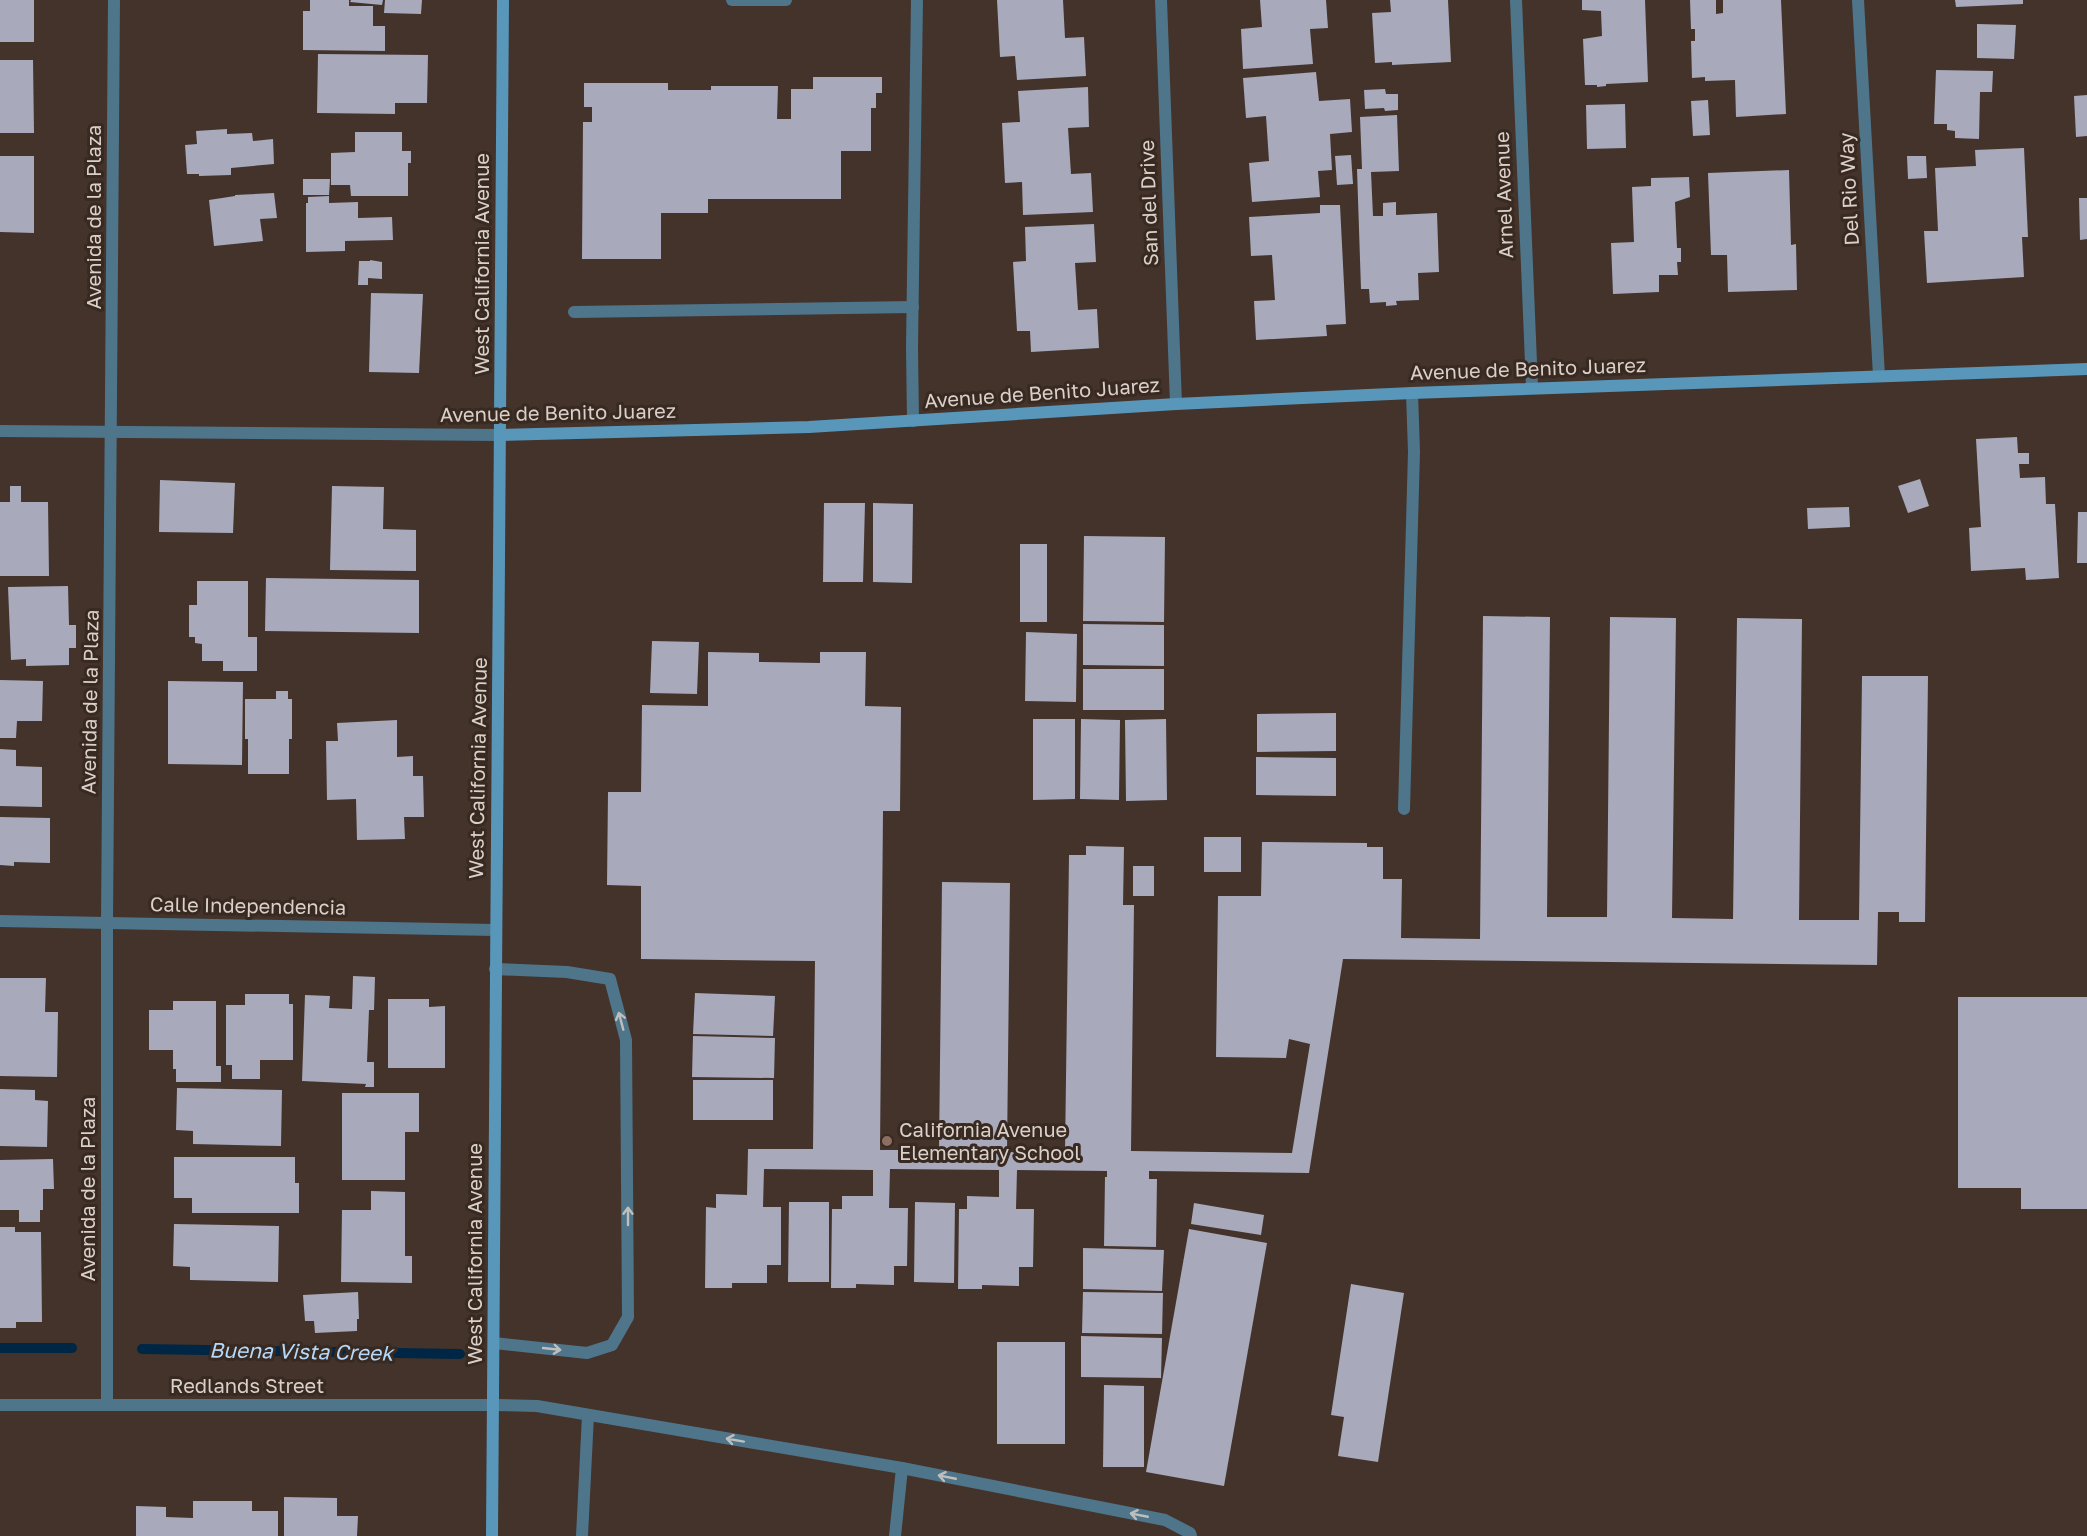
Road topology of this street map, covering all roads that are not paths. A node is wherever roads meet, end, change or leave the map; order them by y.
1 (114, 0) edge
2 (503, 0) edge
3 (732, 0) edge
4 (786, 0) edge
5 (916, 0) edge
6 (1161, 0) edge
7 (1516, 0) edge
8 (1858, 0) edge
9 (913, 307) junction
10 (574, 312) dead end
11 (2087, 369) edge
12 (1879, 376) junction
13 (1532, 387) junction
14 (1412, 393) junction
15 (1176, 404) junction
16 (914, 421) junction
17 (0, 431) edge
18 (112, 431) junction
19 (500, 435) junction
20 (1404, 809) dead end
21 (0, 921) edge
22 (107, 922) junction
23 (495, 930) junction
24 (495, 969) junction
25 (494, 1342) junction
26 (0, 1405) edge
27 (107, 1405) junction
28 (494, 1405) junction
29 (588, 1415) junction
30 (902, 1468) junction
31 (492, 1536) edge
32 (582, 1536) edge
33 (896, 1536) edge
34 (1191, 1536) edge

1 - 18 street, Avenida de la Plaza
2 - 19 street, West California Avenue
3 - 4 street
5 - 9 street
6 - 15 street, San del Drive
7 - 13 street, Arnel Avenue
8 - 12 street, Del Rio Way
9 - 10 street
9 - 16 street
11 - 12 street, Avenue de Benito Juarez
12 - 13 street, Avenue de Benito Juarez
13 - 14 street, Avenue de Benito Juarez
14 - 15 street, Avenue de Benito Juarez
14 - 20 street
15 - 16 street, Avenue de Benito Juarez
16 - 19 street, Avenue de Benito Juarez
17 - 18 street, Avenue de Benito Juarez
18 - 19 street, Avenue de Benito Juarez
18 - 22 street, Avenida de la Plaza
19 - 23 street, West California Avenue
21 - 22 street, Calle Independencia
22 - 23 street, Calle Independencia
22 - 27 street, Avenida de la Plaza
23 - 24 street, West California Avenue
24 - 25 street, West California Avenue
25 -> 24 street
25 - 28 street, West California Avenue
26 - 27 street, Redlands Street
27 - 28 street, Redlands Street
28 - 29 street, Redlands Street
28 - 31 street, West California Avenue
30 -> 29 street, Redlands Street
29 - 32 street
30 - 33 street
34 -> 30 street, Redlands Street

